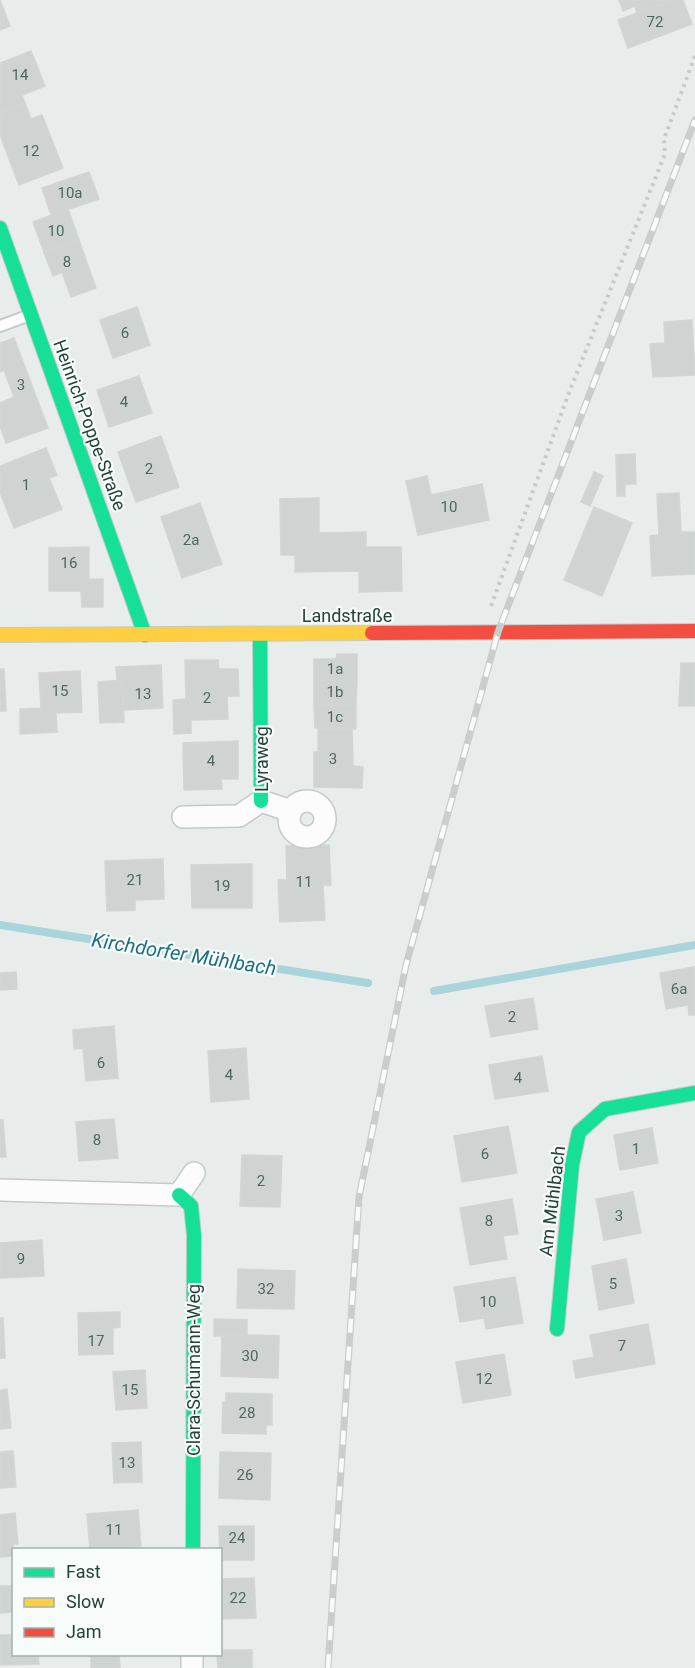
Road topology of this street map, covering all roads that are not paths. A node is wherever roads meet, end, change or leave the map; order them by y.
1 (0, 228) edge
2 (31, 314) junction
3 (0, 326) edge
4 (695, 632) edge
5 (146, 634) junction
6 (260, 634) junction
7 (0, 635) edge
8 (261, 801) junction
9 (291, 811) dead end
10 (183, 817) dead end
11 (695, 1093) edge
12 (194, 1173) dead end
13 (0, 1190) edge
14 (179, 1195) junction
15 (557, 1329) dead end
16 (192, 1548) edge

1 - 2 street, Heinrich-Poppe-Straße
2 - 3 lane
2 - 5 street, Heinrich-Poppe-Straße
4 - 6 street, Landstraße
5 - 6 street, Landstraße
5 - 7 street, Landstraße
6 - 8 street, Lyraweg
8 - 9 street
8 - 10 street, Lyraweg
11 - 15 street, Am Mühlbach
12 - 14 street
13 - 14 street
14 - 16 street, Clara-Schumann-Weg

